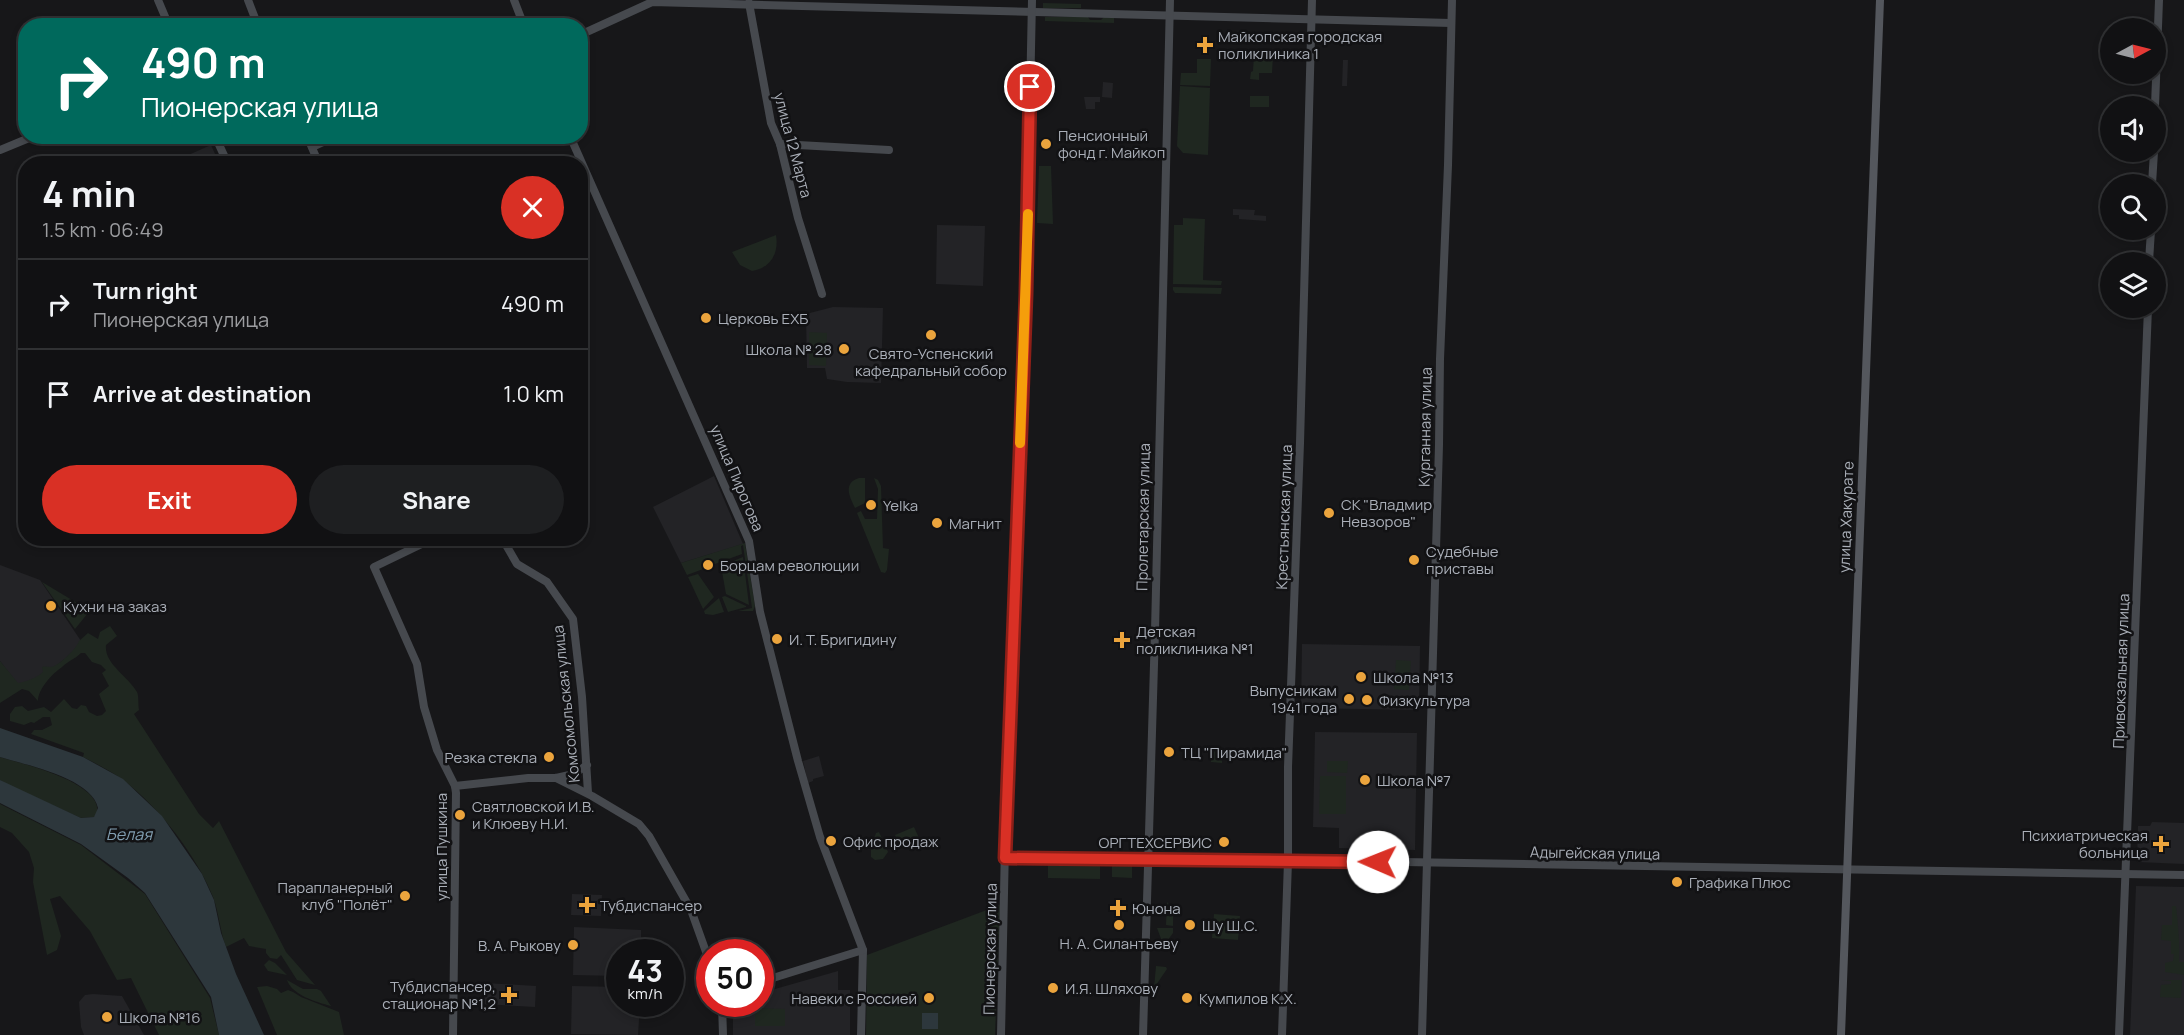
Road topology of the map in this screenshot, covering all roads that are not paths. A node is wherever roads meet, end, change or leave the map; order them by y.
1 (158, 0) edge
2 (248, 0) edge
3 (514, 0) edge
4 (1032, 0) edge
5 (1170, 0) edge
6 (1311, 0) edge
7 (1452, 0) edge
8 (1880, 0) edge
9 (2159, 0) edge
10 (749, 2) edge
11 (1031, 14) junction
12 (1170, 15) junction
13 (166, 18) edge
14 (255, 18) edge
15 (521, 18) edge
16 (1311, 20) junction
17 (1451, 23) junction
18 (588, 31) edge
19 (2155, 96) edge
20 (18, 143) edge
21 (311, 144) edge
22 (319, 144) edge
23 (780, 144) junction
24 (312, 147) junction
25 (0, 150) edge
26 (889, 150) dead end
27 (316, 156) edge
28 (588, 177) edge
29 (822, 294) dead end
30 (2148, 318) edge
31 (415, 546) edge
32 (507, 546) edge
33 (587, 765) junction
34 (556, 778) junction
35 (455, 786) junction
36 (588, 794) junction
37 (1005, 858) junction
38 (1148, 860) junction
39 (1288, 861) junction
40 (1426, 864) junction
41 (1847, 870) junction
42 (2127, 875) junction
43 (2184, 875) edge
44 (701, 939) edge
45 (863, 950) junction
46 (774, 978) edge
47 (722, 1017) edge
48 (453, 1035) edge
49 (723, 1035) edge
50 (861, 1035) edge
51 (1001, 1035) edge
52 (1143, 1035) edge
53 (1282, 1035) edge
54 (1422, 1035) edge
55 (1840, 1035) edge
56 (2119, 1035) edge

1 - 13 street
2 - 14 street
3 - 15 street
4 - 11 street, Пионерская улица
5 - 12 street, Пролетарская улица
6 - 16 street, Крестьянская улица
7 - 17 street, Курганная улица
8 - 41 main road, улица Хакурате
9 - 19 street
10 - 11 street
10 - 18 street
10 - 23 street, улица 12 Марта
11 - 12 street
11 - 37 street, Пионерская улица
12 - 16 street
12 - 38 street, Пролетарская улица
16 - 17 street
16 - 39 street, Крестьянская улица
17 - 40 street, Курганная улица
20 - 25 street
21 - 24 street
22 - 24 street
23 - 26 street
23 - 29 street, улица 12 Марта
24 - 27 street
28 - 45 street, улица Пирогова
30 - 42 street, Привокзальная улица
31 - 35 street, улица Пушкина
32 - 33 street, Комсомольская улица
33 - 34 street
33 - 36 street, Комсомольская улица
34 - 35 street
34 - 36 street
35 - 48 street, улица Пушкина
36 - 44 street
37 - 38 street, Адыгейская улица
37 - 51 street, Пионерская улица
38 - 39 street, Адыгейская улица
38 - 52 street, Пролетарская улица
39 - 40 street, Адыгейская улица
39 - 53 street, Крестьянская улица
40 - 41 street, Адыгейская улица
40 - 54 street, Курганная улица
41 - 42 street, Адыгейская улица
41 - 55 main road, улица Хакурате
42 - 43 street, Адыгейская улица
42 - 56 street, Привокзальная улица
45 - 46 street
45 - 50 street
47 - 49 street

